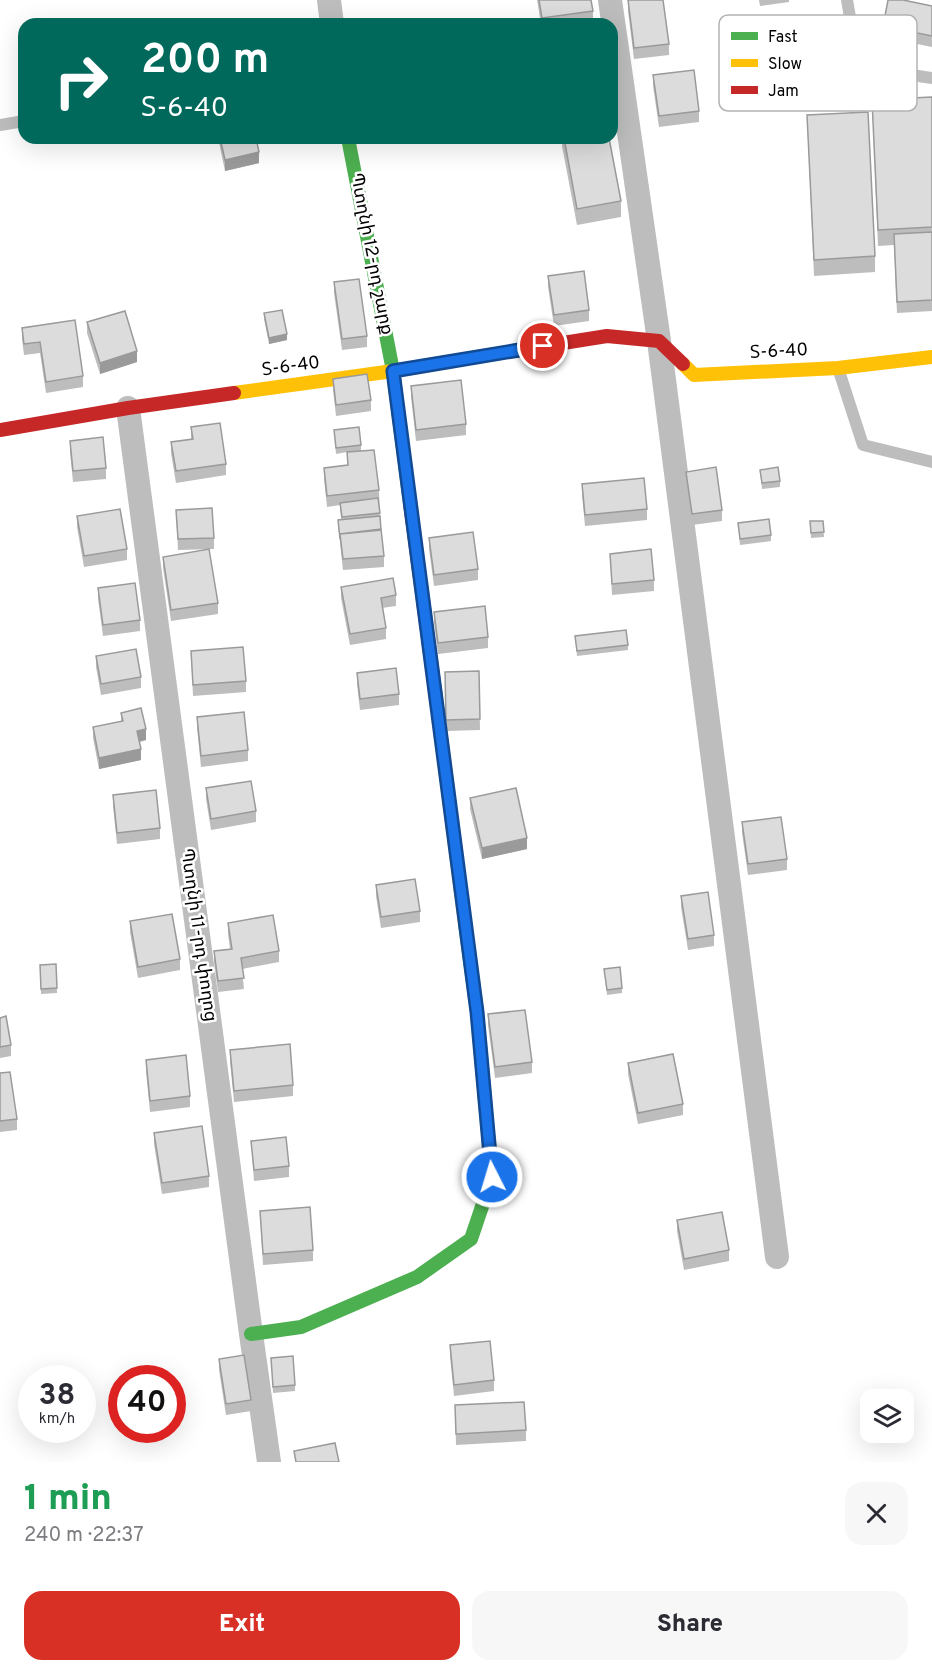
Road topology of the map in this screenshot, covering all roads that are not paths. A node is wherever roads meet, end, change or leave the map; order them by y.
1 (329, 0) edge
2 (610, 0) edge
3 (847, 0) edge
4 (850, 15) edge
5 (331, 18) edge
6 (613, 18) edge
7 (618, 56) edge
8 (917, 76) edge
9 (932, 78) edge
10 (18, 122) edge
11 (0, 125) edge
12 (349, 144) edge
13 (659, 341) junction
14 (932, 357) edge
15 (838, 368) junction
16 (393, 371) junction
17 (128, 408) junction
18 (0, 430) edge
19 (932, 462) edge
20 (777, 1257) dead end
21 (250, 1334) junction
22 (269, 1462) edge

1 - 5 street
2 - 6 street
3 - 4 lane
7 - 13 street
8 - 9 lane
10 - 11 lane
12 - 16 street, Պտղնի 12-րդ շարք
13 - 15 street, Տ-6-40 / Տ-6-40
13 - 16 street, Տ-6-40 / Տ-6-40
13 - 20 street
14 - 15 street, Տ-6-40 / Տ-6-40
15 - 19 lane
16 - 17 street, Տ-6-40 / Տ-6-40
16 - 21 street, Պտղնի 12-րդ շարք
17 - 18 street, Տ-6-40 / Տ-6-40
17 - 21 street, Պտղնի 11-րդ փողոց
21 - 22 street, Պտղնի 11-րդ փողոց

